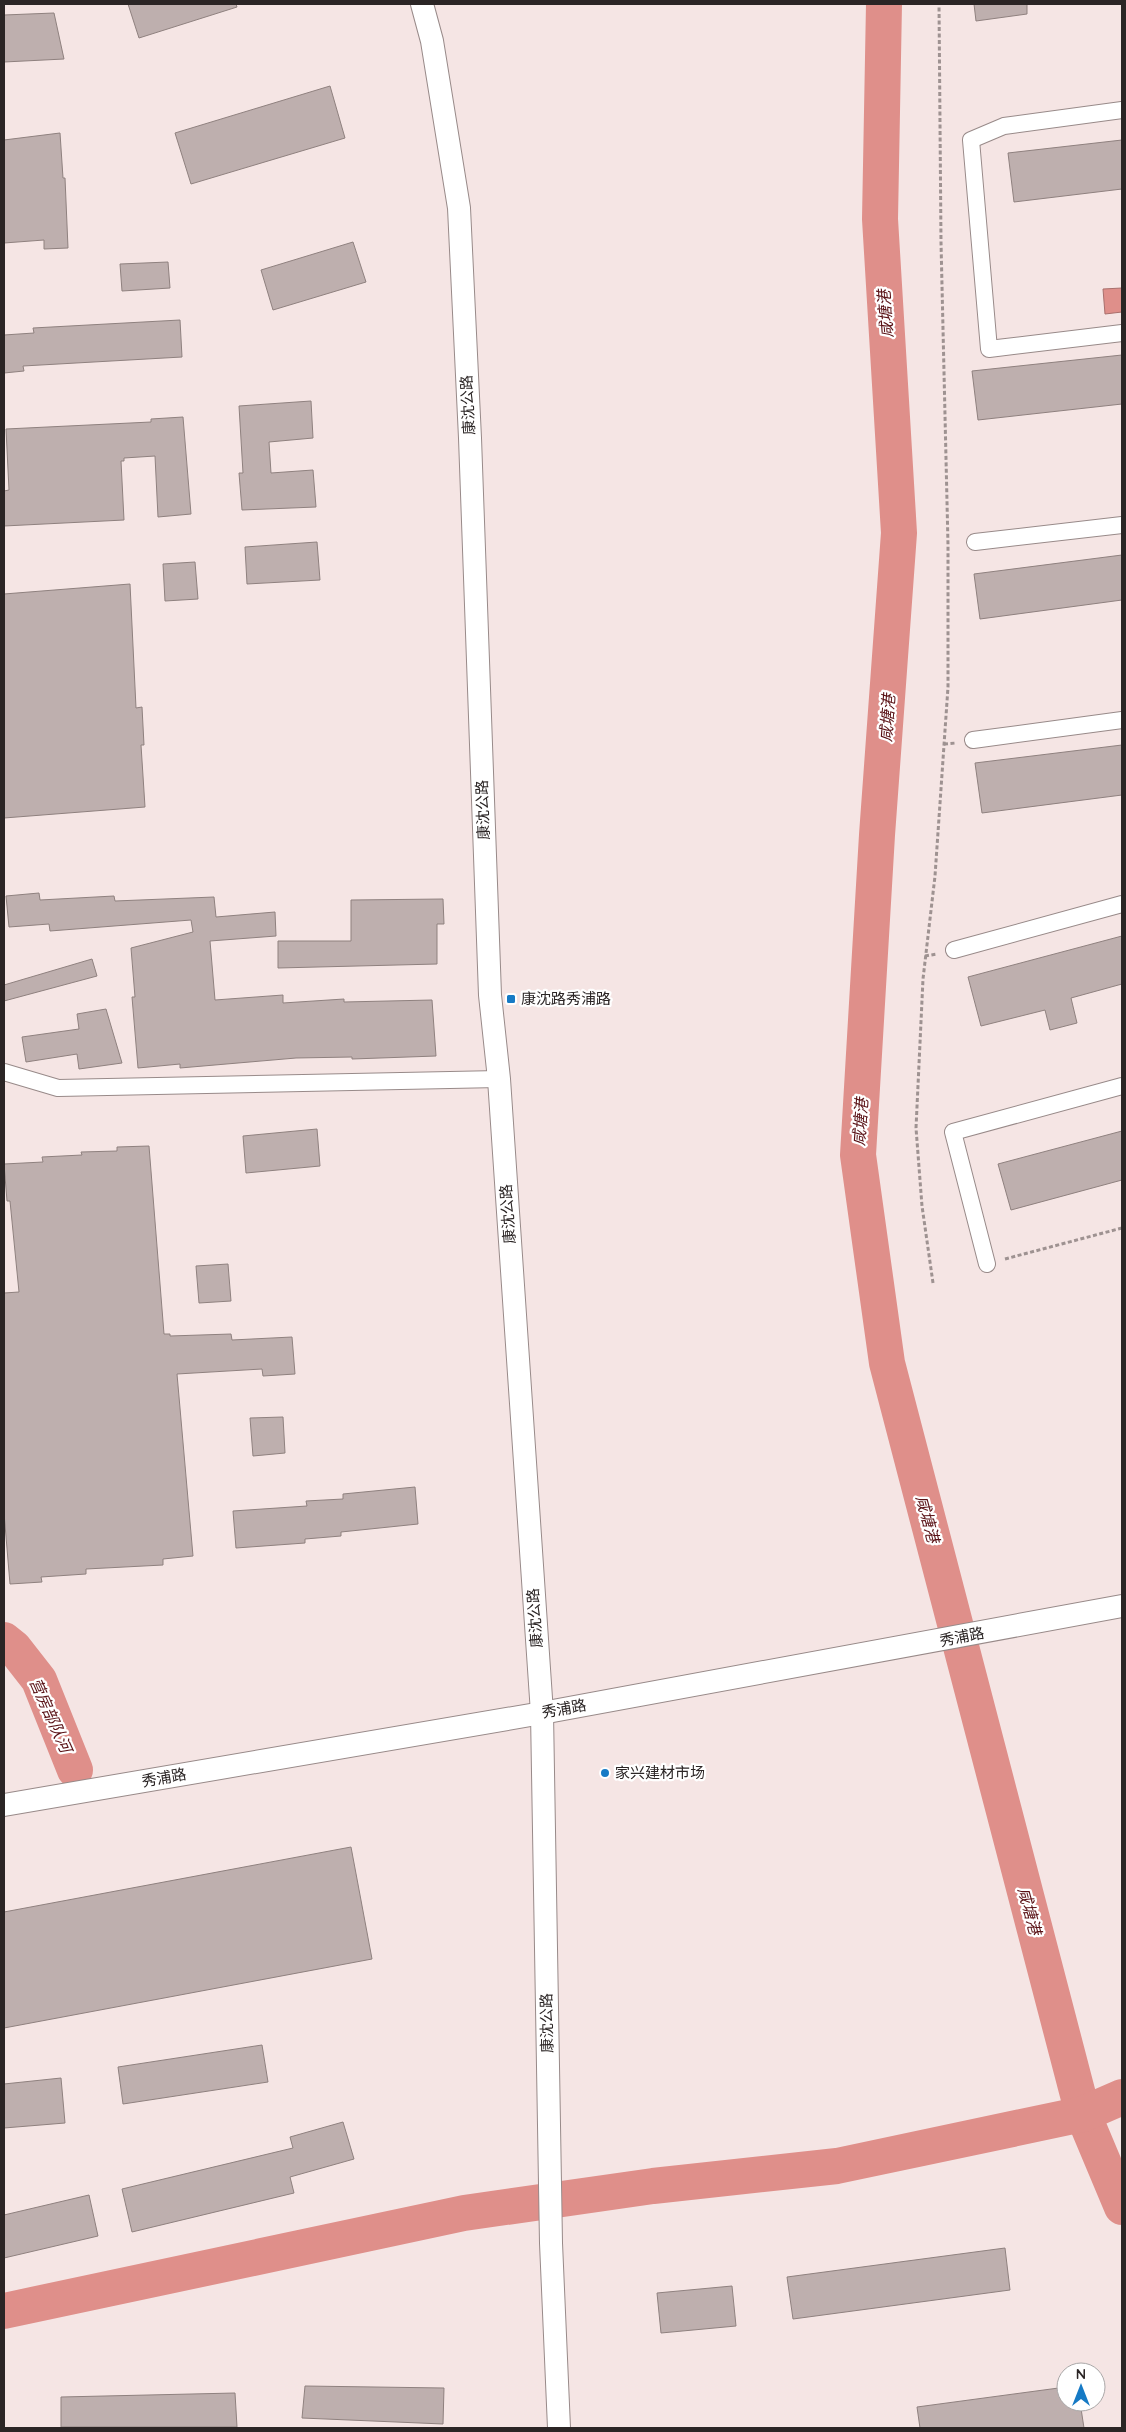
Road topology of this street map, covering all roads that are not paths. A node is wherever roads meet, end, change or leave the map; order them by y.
1 (422, 4) edge
2 (1122, 110) edge
3 (1122, 333) edge
4 (1122, 525) edge
5 (975, 542) dead end
6 (1122, 720) edge
7 (973, 740) dead end
8 (1122, 904) edge
9 (954, 950) dead end
10 (4, 1072) edge
11 (499, 1079) junction
12 (1122, 1086) edge
13 (987, 1264) road end
14 (1122, 1606) edge
15 (542, 1713) junction
16 (4, 1805) edge
17 (559, 2428) edge

1 - 11 street, 康沈公路
2 - 3 street
4 - 5 street
6 - 7 street
8 - 9 street
10 - 11 street
11 - 15 street, 康沈公路
12 - 13 street
14 - 15 street, 秀浦路
15 - 16 street, 秀浦路
15 - 17 street, 康沈公路

